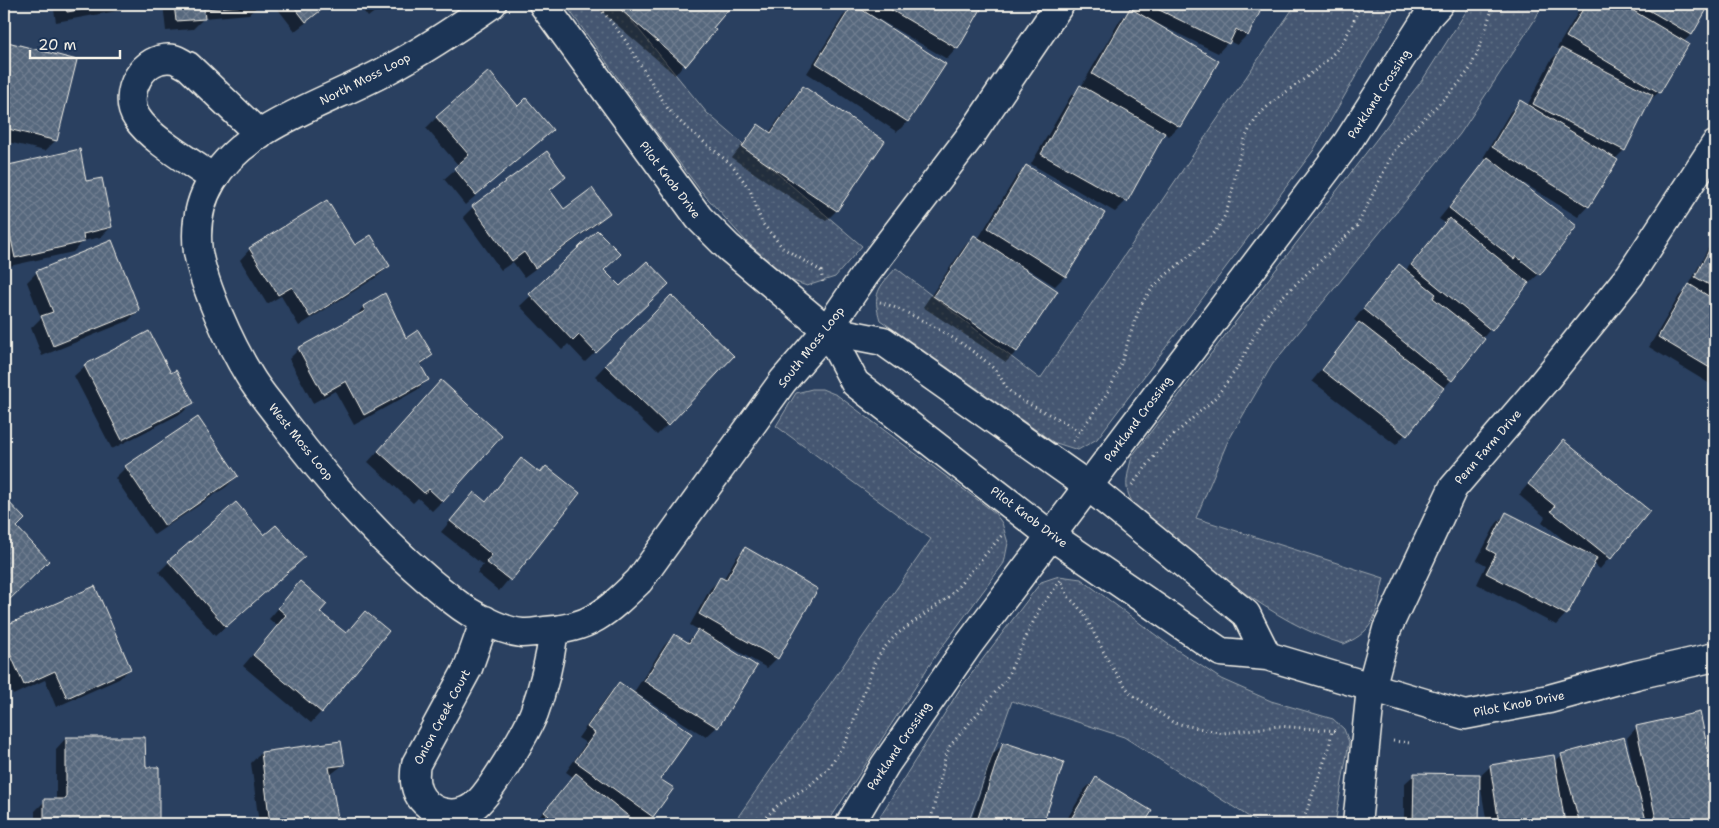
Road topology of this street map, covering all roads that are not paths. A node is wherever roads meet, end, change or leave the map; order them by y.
1 (492, 4) edge
2 (543, 4) edge
3 (1060, 4) edge
4 (1433, 8) edge
5 (260, 134) junction
6 (1715, 145) edge
7 (235, 152) joint
8 (213, 178) junction
9 (827, 330) junction
10 (1088, 486) junction
11 (1050, 535) junction
12 (485, 620) junction
13 (554, 631) junction
14 (521, 633) joint
15 (1266, 656) junction
16 (1715, 657) edge
17 (1370, 688) junction
18 (850, 824) edge
19 (1357, 824) edge

1 - 5 street, North Moss Loop
2 - 9 street, Pilot Knob Drive
3 - 9 street, South Moss Loop
4 - 10 street, Parkland Crossing
5 - 7 street, North Moss Loop
5 - 8 street
6 - 17 street, Penn Farm Drive
7 - 8 street, West Moss Loop
8 - 12 street, West Moss Loop
9 - 10 street, Pilot Knob Drive
9 - 11 street, Pilot Knob Drive
9 - 13 street, South Moss Loop
10 - 11 street, Parkland Crossing
10 - 15 street, Pilot Knob Drive
11 - 15 street, Pilot Knob Drive
11 - 18 street, Parkland Crossing
12 - 13 street, Onion Creek Court
12 - 14 street, West Moss Loop
13 - 14 street, South Moss Loop
15 - 17 street, Pilot Knob Drive
16 - 17 street, Pilot Knob Drive
17 - 19 street, Penn Farm Drive

